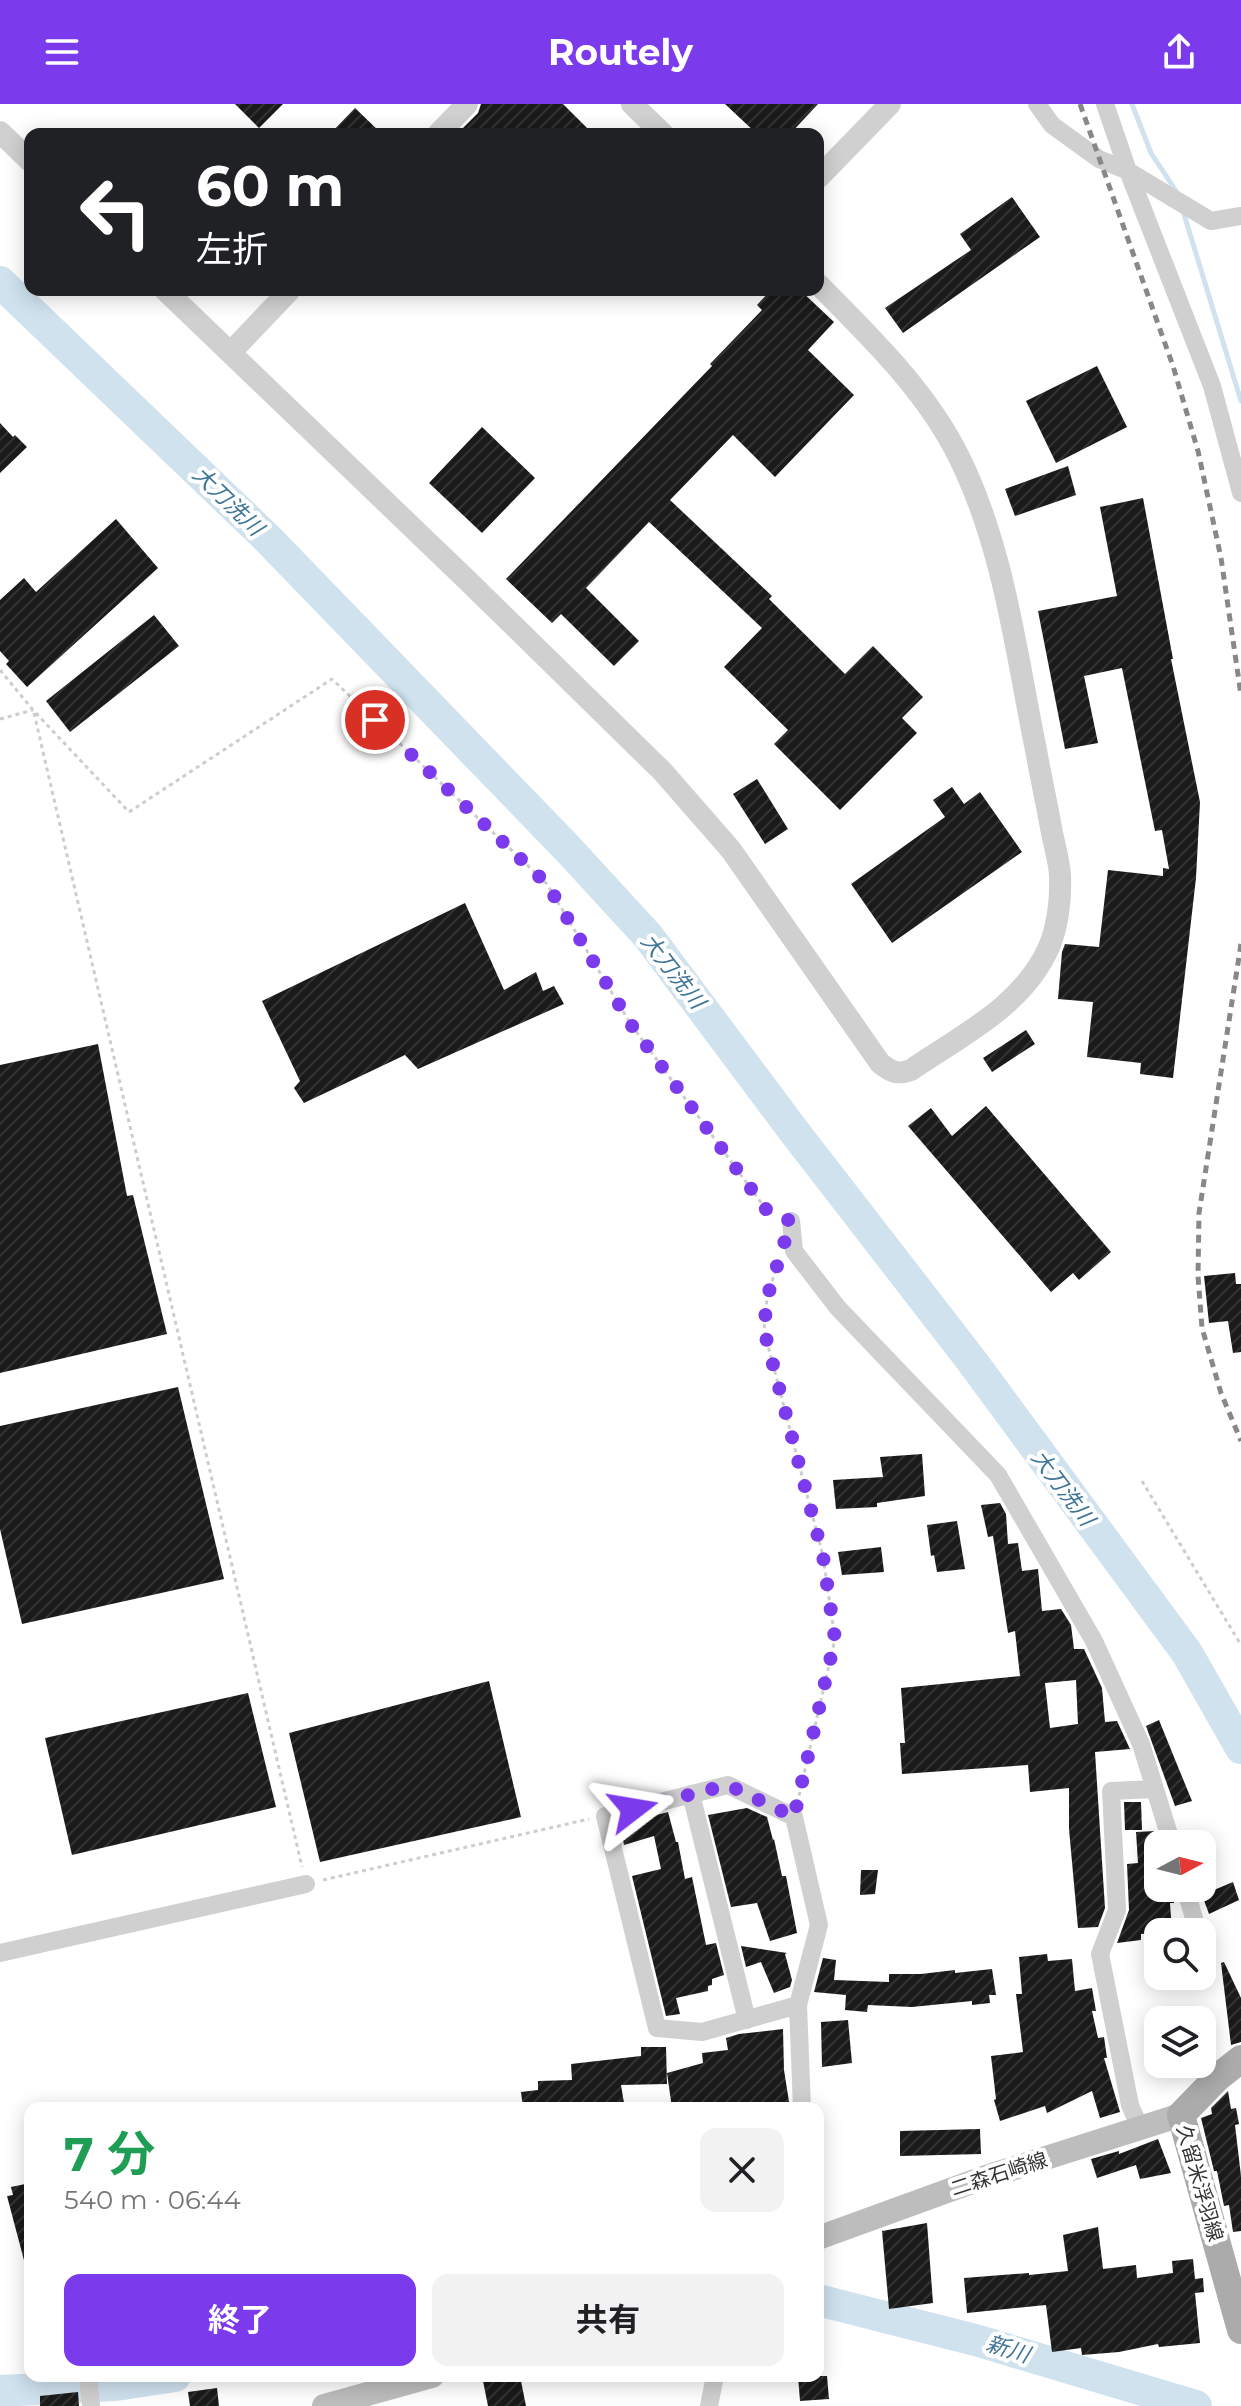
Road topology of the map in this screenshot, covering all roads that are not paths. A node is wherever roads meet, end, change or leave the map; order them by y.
1 (467, 104) edge
2 (632, 104) edge
3 (890, 104) edge
4 (1037, 104) edge
5 (1105, 104) edge
6 (444, 128) edge
7 (657, 128) edge
8 (0, 132) edge
9 (24, 155) edge
10 (1128, 171) junction
11 (824, 172) edge
12 (1241, 216) edge
13 (824, 290) edge
14 (171, 296) edge
15 (284, 296) edge
16 (231, 352) junction
17 (1241, 493) edge
18 (791, 1221) road end
19 (1155, 1789) junction
20 (691, 1794) junction
21 (1168, 1830) edge
22 (306, 1884) road end
23 (1189, 1902) edge
24 (1194, 1918) dead end
25 (0, 1953) edge
26 (798, 2005) junction
27 (747, 2020) junction
28 (1241, 2059) edge
29 (802, 2102) edge
30 (1181, 2115) junction
31 (1141, 2130) junction
32 (824, 2236) edge
33 (1241, 2330) edge
34 (89, 2382) edge
35 (410, 2382) edge
36 (714, 2382) edge
37 (91, 2406) edge
38 (324, 2406) edge
39 (709, 2406) edge

1 - 6 street
2 - 7 street
3 - 11 street
4 - 10 street
5 - 10 street
8 - 9 street
10 - 12 street
10 - 17 street
13 - 16 street
14 - 16 street
15 - 16 street
18 - 19 street
19 - 21 street
19 - 31 street
20 - 26 street
20 - 27 street
20 - 27 street
22 - 25 street
23 - 24 street
26 - 27 street
26 - 29 street
28 - 30 main road, 久留米浮羽線
30 - 31 main road, 二森石崎線
30 - 33 main road, 久留米浮羽線
31 - 32 main road, 二森石崎線
34 - 37 street
35 - 38 main road
36 - 39 street

